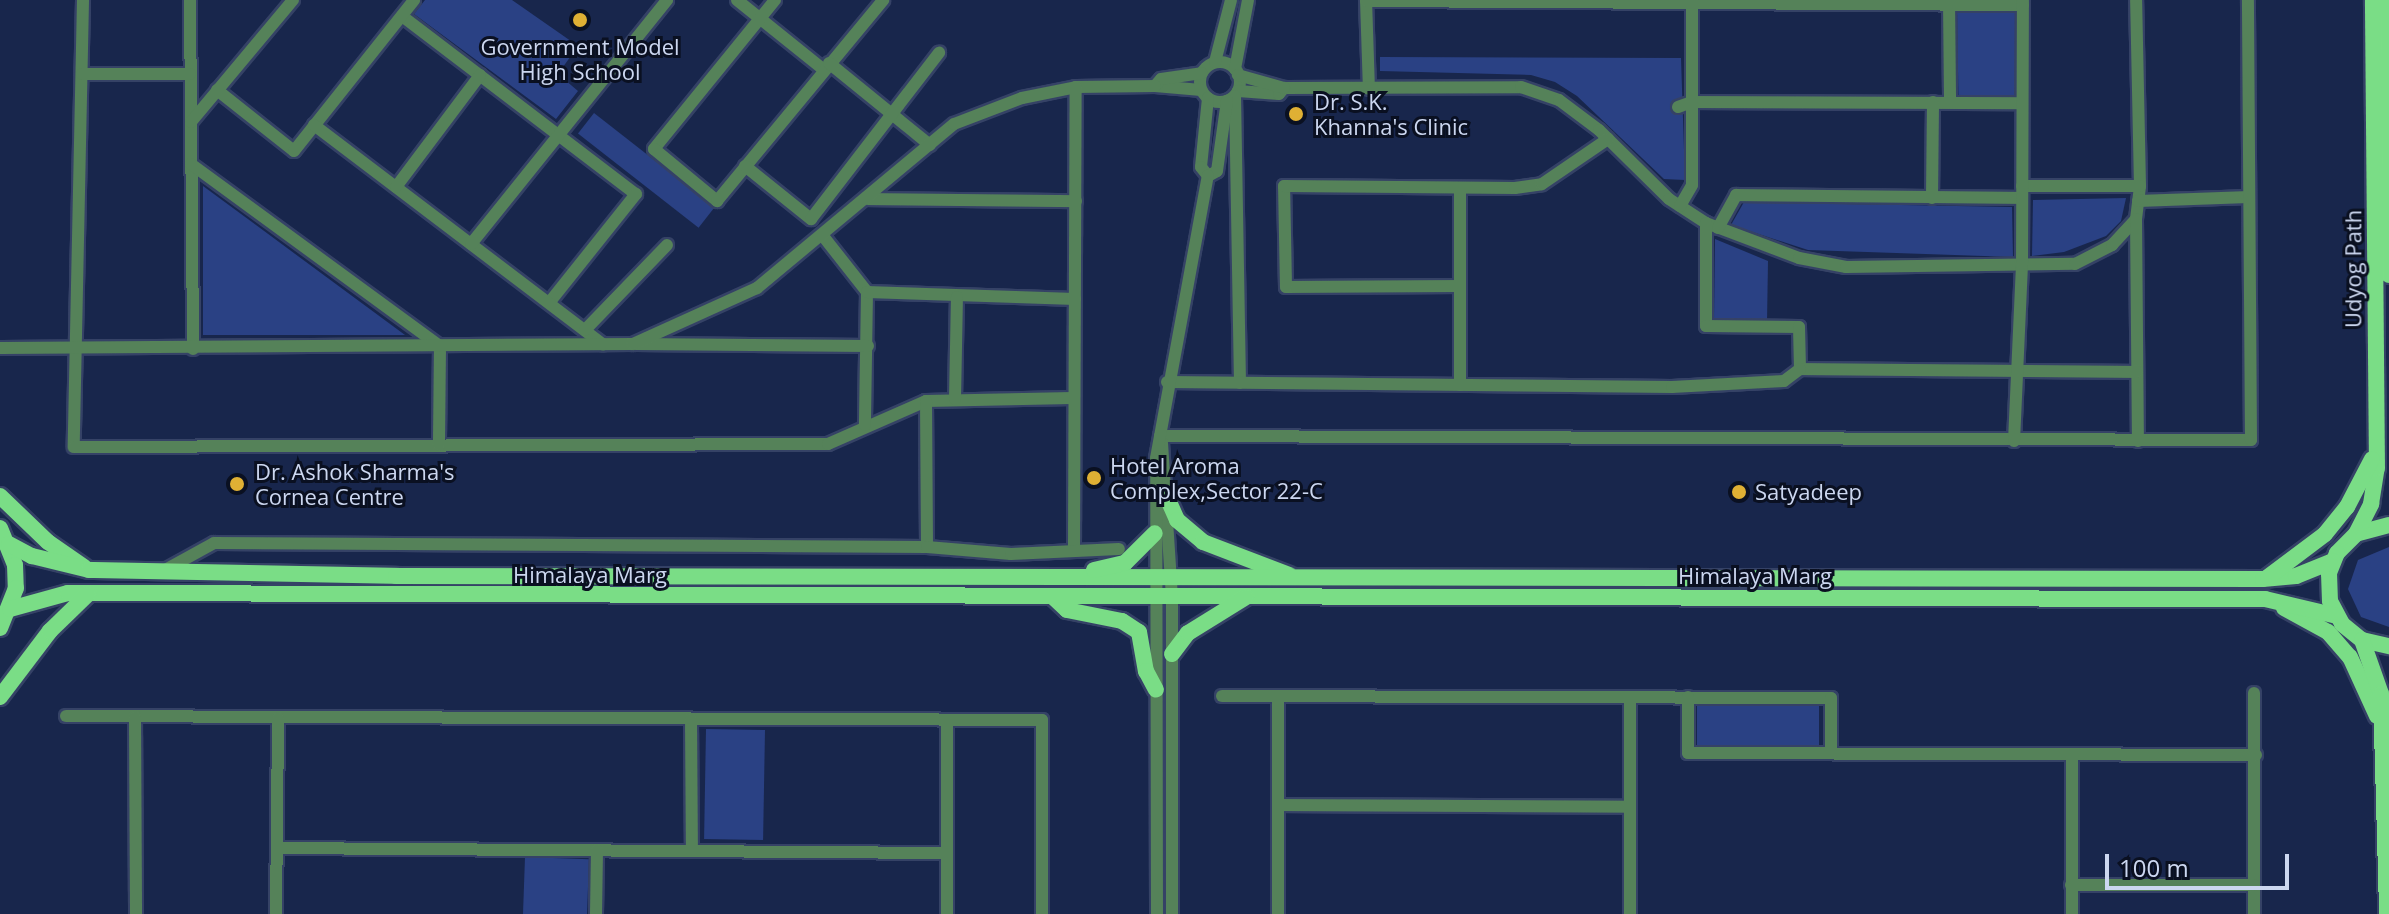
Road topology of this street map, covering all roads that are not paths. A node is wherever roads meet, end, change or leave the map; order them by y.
1 (83, 0) edge
2 (190, 0) edge
3 (293, 0) edge
4 (414, 0) edge
5 (667, 0) edge
6 (737, 0) edge
7 (775, 0) edge
8 (883, 0) edge
9 (1231, 0) edge
10 (1248, 0) edge
11 (2136, 0) edge
12 (2248, 0) edge
13 (2373, 0) edge
14 (2387, 0) edge
15 (1366, 1) edge
16 (1692, 2) edge
17 (1949, 2) edge
18 (2023, 2) edge
19 (402, 16) junction
20 (760, 19) junction
21 (939, 53) dead end
22 (1215, 62) junction
23 (826, 66) junction
24 (1237, 72) junction
25 (1202, 73) junction
26 (82, 74) junction
27 (190, 74) junction
28 (480, 75) junction
29 (1155, 86) junction
30 (1076, 87) junction
31 (1284, 88) junction
32 (1369, 89) junction
33 (217, 90) junction
34 (1205, 94) junction
35 (1233, 96) junction
36 (1692, 102) junction
37 (1933, 102) junction
38 (1950, 102) junction
39 (2022, 103) junction
40 (1678, 107) dead end
41 (891, 114) junction
42 (191, 122) junction
43 (314, 125) junction
44 (559, 135) junction
45 (1608, 139) junction
46 (930, 145) junction
47 (191, 164) junction
48 (745, 166) junction
49 (1208, 176) junction
50 (2140, 186) junction
51 (396, 187) junction
52 (1460, 188) junction
53 (2022, 192) junction
54 (2249, 197) junction
55 (1932, 198) junction
56 (868, 199) junction
57 (1076, 201) junction
58 (2138, 201) junction
59 (1680, 206) junction
60 (2136, 219) junction
61 (1712, 226) junction
62 (823, 236) junction
63 (471, 244) junction
64 (667, 245) dead end
65 (2022, 266) junction
66 (2389, 275) edge
67 (1460, 286) junction
68 (867, 292) junction
69 (957, 297) junction
70 (1075, 299) junction
71 (549, 303) junction
72 (585, 330) junction
73 (603, 344) junction
74 (633, 344) junction
75 (440, 346) junction
76 (868, 346) junction
77 (0, 348) edge
78 (77, 348) junction
79 (193, 349) junction
80 (1800, 369) junction
81 (2019, 371) junction
82 (2137, 372) junction
83 (1167, 382) junction
84 (1240, 383) junction
85 (1460, 385) junction
86 (1072, 398) junction
87 (955, 399) junction
88 (926, 401) junction
89 (865, 425) junction
90 (1160, 436) junction
91 (2014, 441) junction
92 (2138, 441) junction
93 (439, 445) junction
94 (2377, 446) junction
95 (1166, 495) junction
96 (0, 496) edge
97 (2389, 525) edge
98 (0, 528) edge
99 (1155, 533) junction
100 (2356, 534) junction
101 (9, 544) junction
102 (927, 547) junction
103 (1119, 549) dead end
104 (1074, 551) junction
105 (1020, 554) junction
106 (2333, 561) junction
107 (89, 570) junction
108 (163, 571) junction
109 (1019, 577) junction
110 (1067, 577) junction
111 (1163, 577) junction
112 (1297, 578) junction
113 (2263, 579) junction
114 (88, 594) junction
115 (1053, 597) junction
116 (1163, 597) junction
117 (1246, 597) junction
118 (2265, 599) junction
119 (10, 609) junction
120 (2337, 616) junction
121 (0, 628) edge
122 (2362, 640) junction
123 (2389, 646) edge
124 (1172, 654) junction
125 (1156, 690) junction
126 (2254, 693) dead end
127 (1222, 696) dead end
128 (1278, 696) junction
129 (0, 697) edge
130 (1630, 697) junction
131 (1688, 697) junction
132 (66, 716) dead end
133 (135, 717) junction
134 (278, 718) junction
135 (691, 719) junction
136 (947, 720) junction
137 (2382, 729) junction
138 (1831, 753) junction
139 (2072, 754) junction
140 (2256, 755) junction
141 (1278, 805) junction
142 (1630, 807) junction
143 (277, 848) junction
144 (597, 850) junction
145 (692, 851) junction
146 (947, 853) junction
147 (2071, 885) junction
148 (2254, 885) junction
149 (136, 914) edge
150 (276, 914) edge
151 (596, 914) edge
152 (947, 914) edge
153 (1042, 914) edge
154 (1157, 914) edge
155 (1172, 914) edge
156 (1278, 914) edge
157 (1630, 914) edge
158 (2072, 914) edge
159 (2254, 914) edge
160 (2387, 914) edge

1 - 26 street
2 - 27 street
3 - 33 street
4 - 19 street
5 - 44 street
6 - 20 street
7 - 20 street
8 - 23 street
9 - 22 street
10 - 24 street
11 - 50 street
12 - 54 street
13 - 94 main road, Udyog Path
14 - 66 main road, Udyog Path
15 - 16 street
15 - 32 street
16 - 17 street
16 - 36 street
17 - 18 street
17 - 38 street
18 - 39 street
19 - 28 street
19 - 43 street
20 - 23 street
20 - 48 street
21 - 41 street
22 - 24 street
22 - 25 street
23 - 41 street
23 - 48 street
24 - 31 street
24 - 35 street
25 - 29 street
25 - 34 street
26 - 27 street
26 - 78 street
27 - 42 street
28 - 44 street
28 - 51 street
29 - 30 street
29 - 34 street
30 - 46 street
30 - 57 street
31 - 32 street
31 - 35 street
32 - 45 street
33 - 42 street
33 - 43 street
34 - 35 street
34 - 49 street
35 - 49 street
35 - 84 street
36 - 37 street
36 - 40 street
36 - 59 street
37 - 38 street
37 - 55 street
38 - 39 street
39 - 53 street
41 - 46 street
41 - 48 street
42 - 47 street
43 - 51 street
44 - 63 street
44 - 71 street
45 - 52 street
45 - 59 street
46 - 56 street
47 - 75 street
47 - 79 street
49 - 83 street
50 - 53 street
50 - 58 street
51 - 63 street
52 - 67 street
52 - 67 street
53 - 55 street
53 - 65 street
54 - 58 street
54 - 92 street
55 - 61 street
56 - 57 street
56 - 62 street
57 - 70 street
58 - 60 street
59 - 61 street
60 - 65 street
60 - 82 street
61 - 65 street
61 - 80 street
62 - 68 street
62 - 74 street
63 - 71 street
64 - 72 street
65 - 81 street
67 - 85 street
68 - 69 street
68 - 76 street
69 - 70 street
69 - 87 street
70 - 86 street
71 - 72 street
72 - 73 street
73 - 74 street
73 - 75 street
74 - 76 street
75 - 79 street
75 - 93 street
76 - 89 street
77 - 78 street
78 - 79 street
78 - 93 street
80 - 81 street
80 - 85 street
81 - 82 street
81 - 91 street
82 - 92 street
83 - 84 street
83 - 90 street
84 - 85 street
86 - 87 street
86 - 104 street
87 - 88 street
88 - 89 street
88 - 102 street
89 - 93 street
90 - 91 street
90 - 95 street
90 - 99 street
91 - 92 street
94 - 100 main road, Udyog Path
94 - 113 main road
95 - 111 street
95 - 112 main road
96 - 107 main road
97 - 100 main road
98 - 101 main road
99 - 110 main road
99 - 111 street
100 - 106 main road, Udyog Path
101 - 107 main road, Himalaya Marg
101 - 119 main road
102 - 105 street
102 - 108 street
103 - 104 street
104 - 105 street
105 - 109 street
106 - 113 main road, Himalaya Marg
106 - 120 main road
107 - 108 main road, Himalaya Marg
108 - 109 main road, Himalaya Marg
109 - 110 main road, Himalaya Marg
110 - 111 main road, Himalaya Marg
111 - 112 main road, Himalaya Marg
111 - 116 street
112 - 113 main road, Himalaya Marg
114 - 115 main road, Himalaya Marg
114 - 119 main road, Himalaya Marg
114 - 129 main road
115 - 116 main road, Himalaya Marg
115 - 125 main road
116 - 117 main road, Himalaya Marg
116 - 124 street
116 - 125 street
117 - 118 main road, Himalaya Marg
117 - 124 main road
118 - 120 main road, Himalaya Marg
118 - 137 main road
119 - 121 main road
120 - 122 main road
122 - 123 main road
122 - 137 main road
124 - 155 street
125 - 154 street
126 - 140 street
127 - 128 street
128 - 130 street
128 - 141 street
130 - 131 street
130 - 142 street
131 - 138 street
131 - 138 street
132 - 133 street
133 - 134 street
133 - 149 street
134 - 135 street
134 - 143 street
135 - 136 street
135 - 145 street
136 - 146 street
136 - 153 street
137 - 160 main road
138 - 139 street
139 - 140 street
139 - 147 street
140 - 148 street
141 - 142 street
141 - 156 street
142 - 157 street
143 - 144 street
143 - 150 street
144 - 145 street
144 - 151 street
145 - 146 street
146 - 152 street
147 - 148 street
147 - 158 street
148 - 159 street

